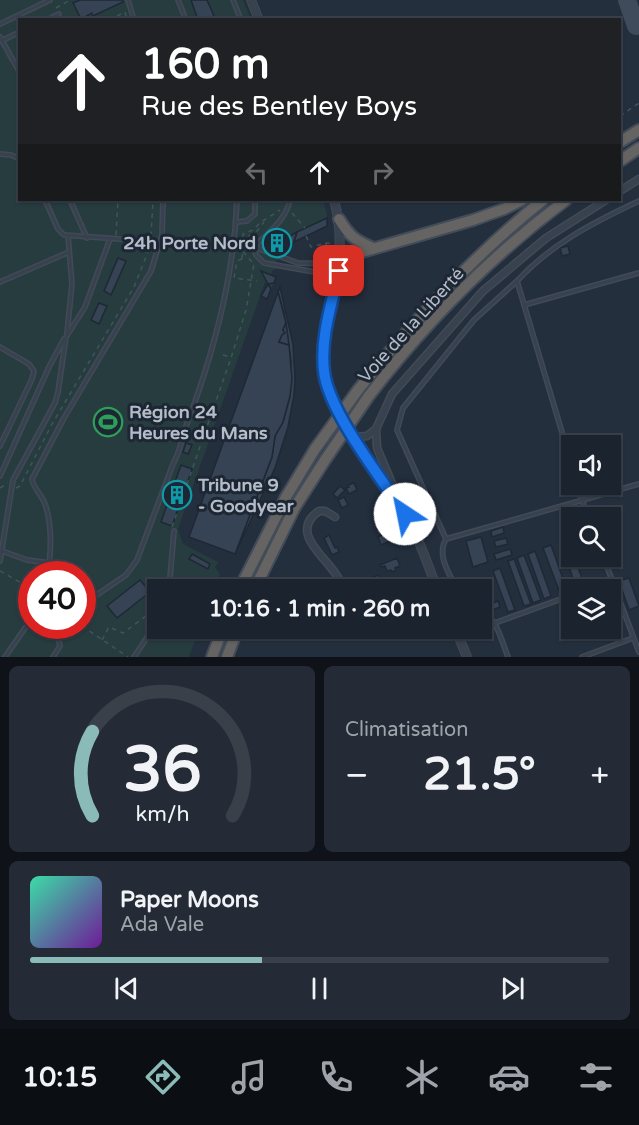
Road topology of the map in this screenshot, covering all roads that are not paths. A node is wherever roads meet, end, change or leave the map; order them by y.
1 (50, 0) edge
2 (128, 0) edge
3 (178, 0) edge
4 (233, 0) edge
5 (251, 0) edge
6 (59, 14) dead end
7 (51, 18) edge
8 (133, 18) edge
9 (185, 18) edge
10 (240, 18) edge
11 (259, 18) edge
12 (0, 24) edge
13 (18, 33) edge
14 (1, 38) edge
15 (18, 69) edge
16 (639, 130) edge
17 (621, 141) edge
18 (639, 148) edge
19 (0, 154) edge
20 (18, 158) edge
21 (621, 160) edge
22 (639, 179) edge
23 (621, 190) edge
24 (45, 201) edge
25 (70, 201) edge
26 (163, 201) edge
27 (237, 201) edge
28 (255, 201) edge
29 (290, 201) edge
30 (333, 201) edge
31 (520, 201) edge
32 (542, 201) edge
33 (565, 201) edge
34 (604, 201) edge
35 (639, 201) edge
36 (339, 219) junction
37 (236, 222) junction
38 (68, 236) junction
39 (87, 238) junction
40 (110, 239) junction
41 (148, 242) dead end
42 (238, 245) road end
43 (254, 247) junction
44 (373, 248) junction
45 (69, 252) junction
46 (342, 267) junction
47 (639, 273) edge
48 (517, 281) junction
49 (0, 282) edge
50 (524, 305) junction
51 (66, 336) junction
52 (0, 347) edge
53 (376, 429) junction
54 (563, 435) edge
55 (353, 437) junction
56 (0, 446) edge
57 (0, 476) edge
58 (639, 484) edge
59 (580, 495) edge
60 (582, 500) junction
61 (584, 507) edge
62 (405, 514) junction
63 (335, 517) dead end
64 (174, 531) dead end
65 (446, 539) junction
66 (1, 550) edge
67 (0, 561) edge
68 (35, 561) edge
69 (50, 561) edge
70 (170, 579) edge
71 (244, 579) edge
72 (259, 579) edge
73 (338, 579) edge
74 (434, 579) edge
75 (452, 579) edge
76 (96, 595) edge
77 (561, 599) edge
78 (621, 605) edge
79 (492, 620) edge
80 (495, 623) junction
81 (18, 638) edge
82 (147, 638) edge
83 (633, 638) junction
84 (58, 639) edge
85 (219, 639) edge
86 (233, 639) edge
87 (460, 639) edge
88 (639, 652) edge
89 (5, 657) edge
90 (53, 657) edge
91 (134, 657) edge
92 (212, 657) edge
93 (226, 657) edge
94 (467, 657) edge
95 (508, 657) edge
96 (582, 657) edge

1 - 12 lane
2 - 8 lane
3 - 9 lane
4 - 10 lane
5 - 11 street
6 - 7 lane
13 - 14 lane
14 - 15 lane
16 - 17 highway
18 - 21 highway
19 - 20 lane
22 - 23 street
24 - 38 lane
25 - 39 lane
26 - 69 lane
27 - 37 lane
28 - 37 lane
29 - 43 lane
30 - 36 street
31 - 44 highway
32 - 71 highway, Voie de la Liberté, bridge
33 - 72 highway, Voie de la Liberté, bridge
34 - 53 street
35 - 48 lane
36 - 44 highway
36 - 46 street
37 - 76 lane
38 - 39 lane
38 - 45 lane
39 - 40 lane
40 - 41 lane
40 - 51 lane
42 - 43 lane
43 - 46 lane
43 - 46 lane
44 - 46 highway
45 - 49 lane
45 - 51 lane
46 - 55 street
47 - 50 lane
48 - 50 lane
48 - 65 lane
50 - 54 lane
51 - 57 lane
51 - 66 lane
52 - 56 lane
53 - 55 street
53 - 62 street
55 - 62 street
58 - 60 lane
59 - 60 lane
60 - 61 lane
60 - 65 lane
62 - 74 street
63 - 73 street
64 - 70 lane
65 - 75 lane
66 - 67 lane
66 - 68 lane
77 - 80 lane
78 - 83 lane
79 - 80 lane
80 - 95 lane
81 - 89 lane
82 - 91 lane
83 - 88 lane
83 - 96 lane
84 - 90 lane
85 - 92 highway
86 - 93 highway
87 - 94 street

